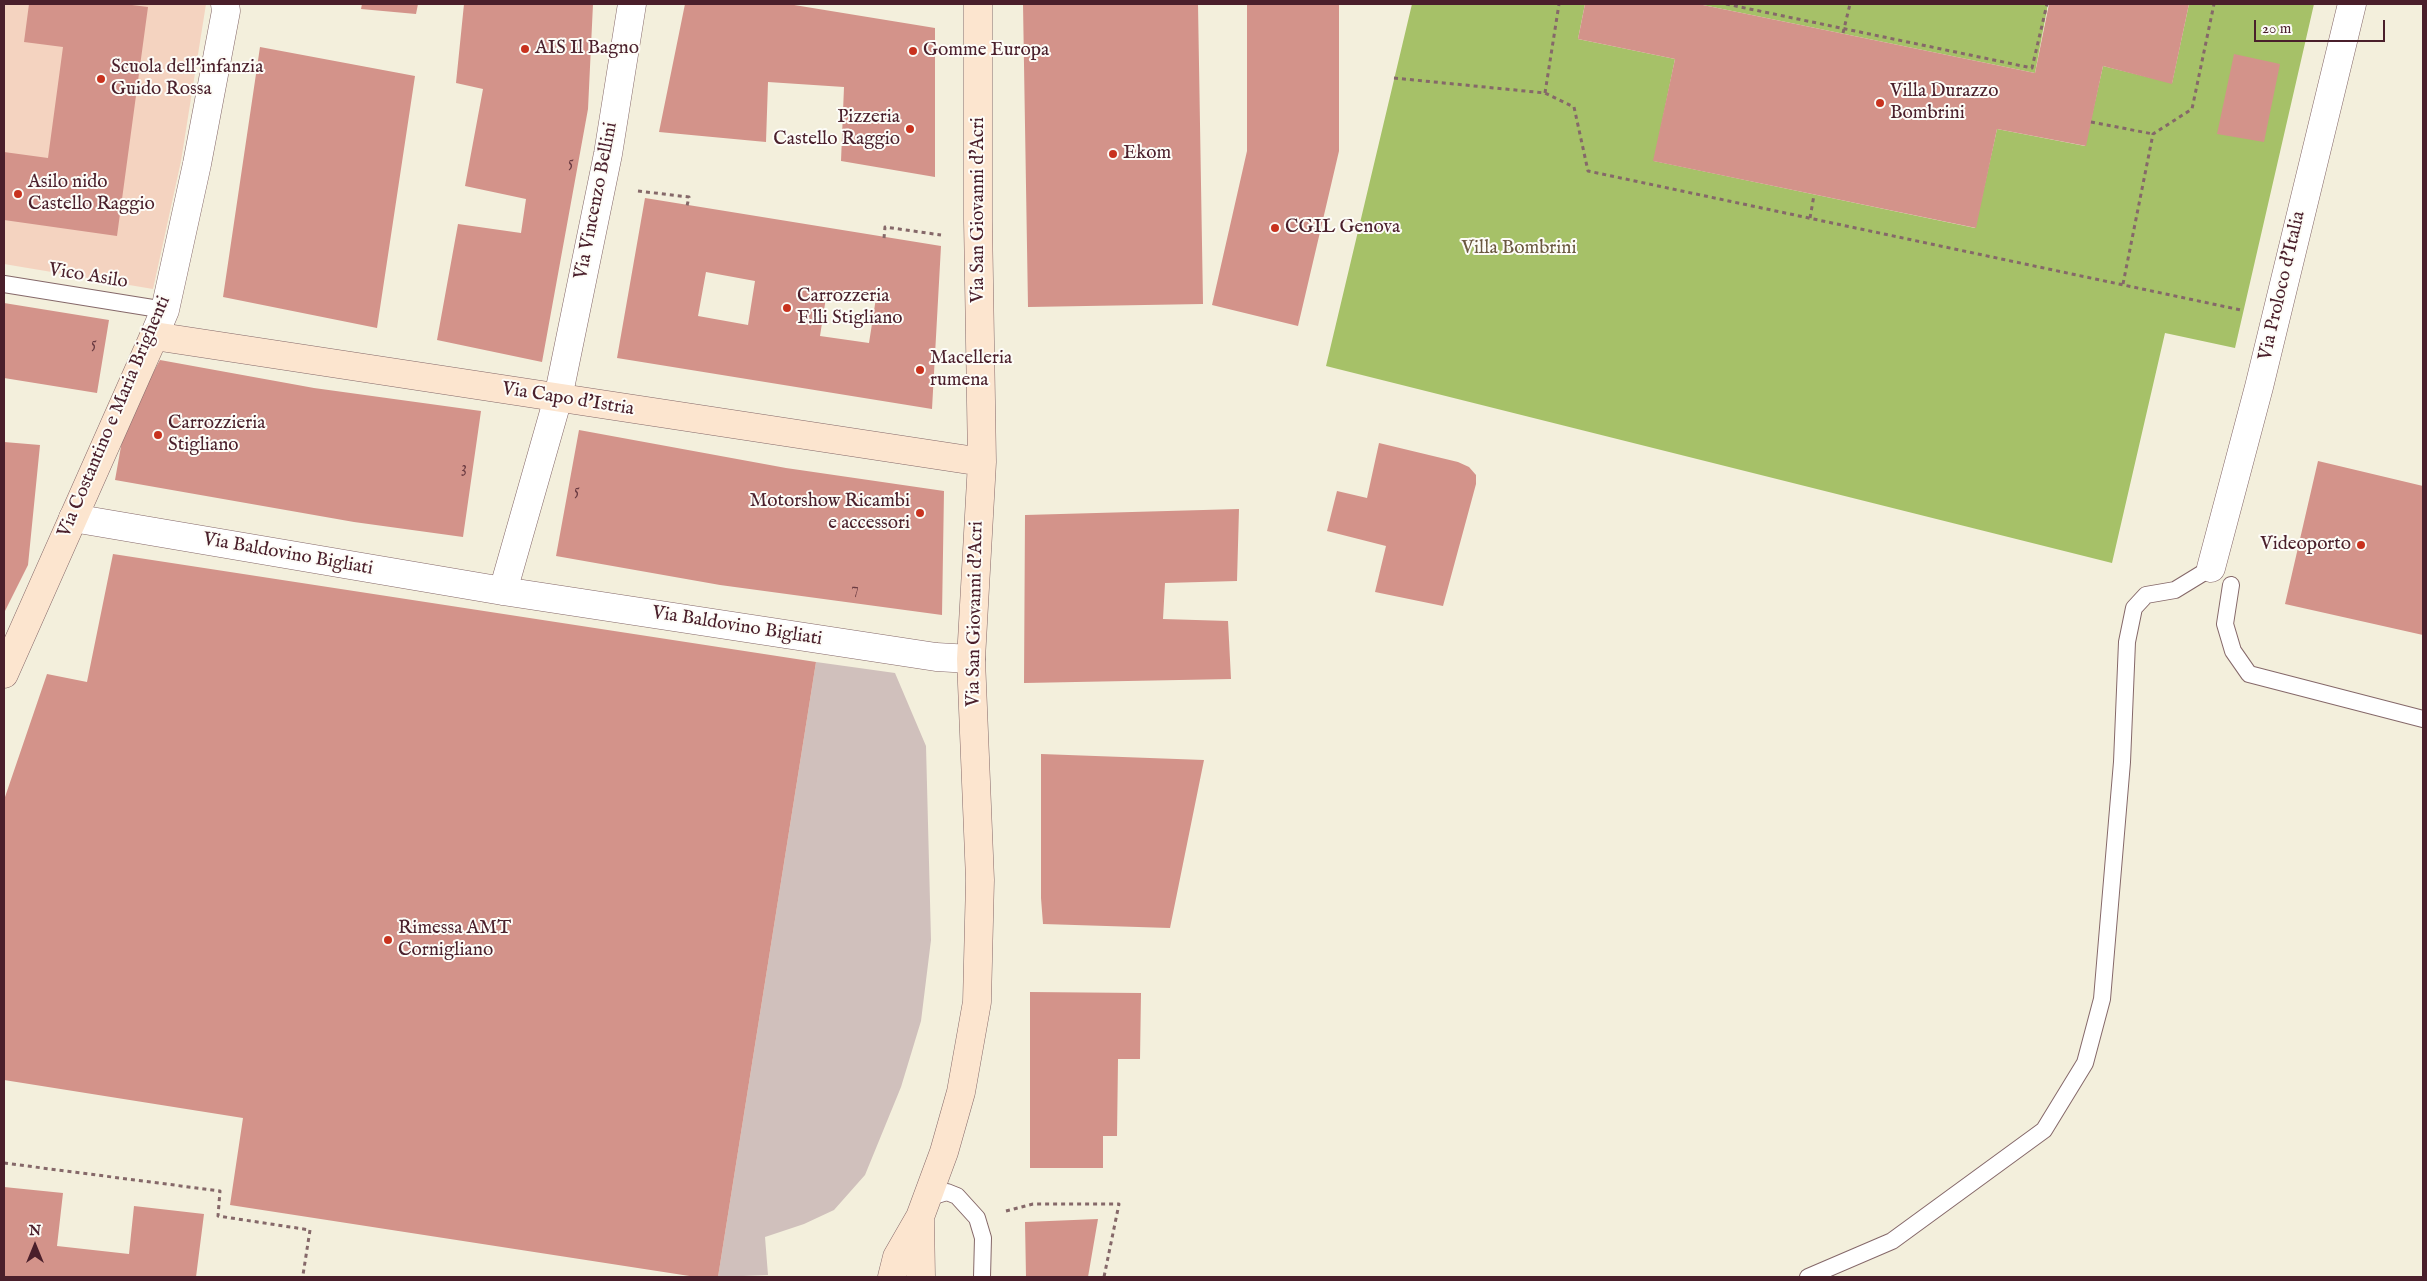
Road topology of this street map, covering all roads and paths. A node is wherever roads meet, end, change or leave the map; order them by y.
1 (225, 4) edge
2 (632, 4) edge
3 (978, 4) edge
4 (1559, 4) edge
5 (1726, 4) edge
6 (1850, 4) edge
7 (2047, 4) edge
8 (2214, 4) edge
9 (2352, 4) edge
10 (1844, 28) junction
11 (1843, 33) dead end
12 (1394, 78) dead end
13 (1546, 93) junction
14 (2091, 122) dead end
15 (2153, 134) junction
16 (600, 187) junction
17 (1814, 195) dead end
18 (687, 206) dead end
19 (1810, 218) junction
20 (884, 238) dead end
21 (978, 241) junction
22 (4, 284) edge
23 (2123, 284) junction
24 (165, 310) junction
25 (2276, 316) junction
26 (154, 336) junction
27 (558, 398) junction
28 (982, 462) junction
29 (73, 518) junction
30 (2211, 568) joint
31 (2232, 585) dead end
32 (503, 591) junction
33 (971, 659) junction
34 (4, 674) edge
35 (2423, 719) edge
36 (4, 1163) edge
37 (923, 1208) junction
38 (977, 1218) junction
39 (303, 1275) dead end
40 (892, 1277) edge
41 (921, 1277) edge
42 (982, 1277) edge
43 (1104, 1277) edge
44 (1808, 1277) edge

1 - 24 street, Via Costantino e Maria Brighenti
2 - 16 street, Via Vincenzo Bellini
3 - 21 main road, Via San Giovanni d'Acri
4 - 13 path
5 - 10 path
6 - 10 path
7 - 10 path
8 - 15 path
9 - 25 street, Via Proloco d'Italia
10 - 11 path
12 - 13 path
13 - 19 path
14 - 15 path
15 - 23 path
16 - 18 path
16 - 27 street, Via Vincenzo Bellini
17 - 19 path
19 - 23 path
20 - 21 path
21 - 28 main road, Via San Giovanni d'Acri
22 - 24 lane, Vico Asilo
23 - 25 path
24 - 26 street, Via Costantino e Maria Brighenti
25 - 30 street, Via Proloco d'Italia
26 - 27 main road, Via Capo d'Istria
26 - 29 main road, Via Costantino e Maria Brighenti
27 - 28 main road, Via Capo d'Istria
27 - 32 street
28 - 33 main road, Via San Giovanni d'Acri
29 - 32 street, Via Baldovino Bigliati
29 - 34 main road, Via Costantino e Maria Brighenti
30 - 44 lane
31 - 35 lane
32 - 33 street, Via Baldovino Bigliati
33 - 37 main road, Via San Giovanni d'Acri
36 - 39 path
37 - 38 lane
37 - 40 main road
37 - 41 main road
38 - 42 lane
38 - 43 path

